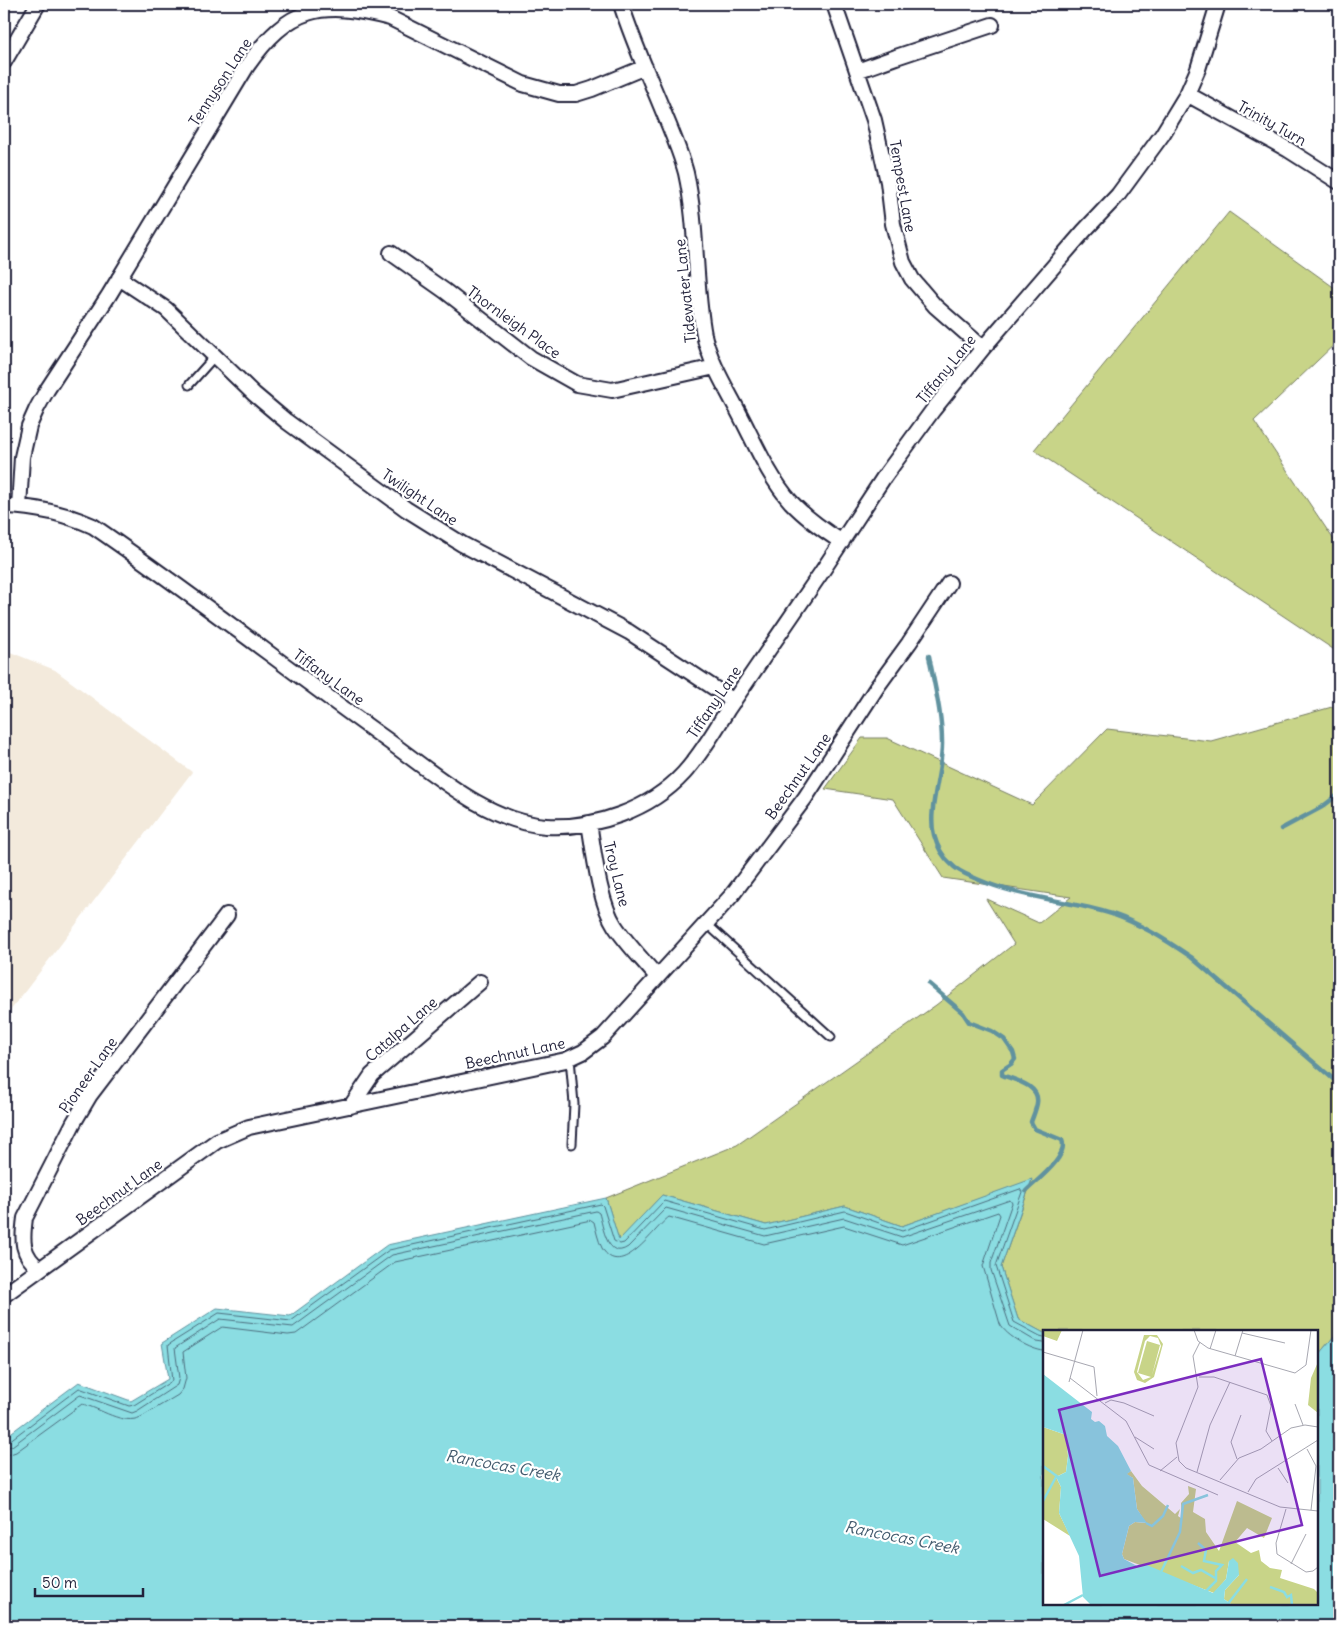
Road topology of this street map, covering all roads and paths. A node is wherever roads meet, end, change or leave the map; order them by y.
1 (38, 4) edge
2 (621, 4) edge
3 (834, 4) edge
4 (1218, 4) edge
5 (992, 25) dead end
6 (4, 62) edge
7 (645, 67) junction
8 (857, 71) junction
9 (1187, 94) junction
10 (1339, 182) edge
11 (392, 253) dead end
12 (119, 278) junction
13 (983, 348) junction
14 (215, 356) junction
15 (715, 367) junction
16 (189, 385) dead end
17 (4, 506) edge
18 (19, 507) junction
19 (842, 542) junction
20 (949, 583) dead end
21 (734, 701) junction
22 (589, 823) junction
23 (227, 915) dead end
24 (707, 924) junction
25 (657, 977) junction
26 (480, 982) dead end
27 (831, 1037) dead end
28 (570, 1058) junction
29 (351, 1106) junction
30 (572, 1144) dead end
31 (40, 1269) junction
32 (4, 1295) edge

1 - 6 street
2 - 7 street, Tidewater Lane
3 - 8 street, Tempest Lane
4 - 9 street, Tiffany Lane
5 - 8 street
7 - 12 street, Tennyson Lane
7 - 15 street, Tidewater Lane
8 - 13 street, Tempest Lane
9 - 10 street, Trinity Turn
9 - 13 street, Tiffany Lane
11 - 15 street, Thornleigh Place
12 - 14 street, Twilight Lane
12 - 18 street, Tennyson Lane
13 - 19 street, Tiffany Lane
14 - 16 lane
14 - 21 street, Twilight Lane
15 - 19 street, Tidewater Lane
17 - 18 street, Tiffany Lane
18 - 22 street, Tiffany Lane
19 - 21 street, Tiffany Lane
20 - 24 street, Beechnut Lane
21 - 22 street, Tiffany Lane
22 - 25 street, Troy Lane
23 - 31 street, Pioneer Lane
24 - 25 street, Beechnut Lane
24 - 27 lane
25 - 28 street, Beechnut Lane
26 - 29 street, Catalpa Lane
28 - 29 street, Beechnut Lane
28 - 30 lane
29 - 31 street, Beechnut Lane
31 - 32 street, Beechnut Lane

